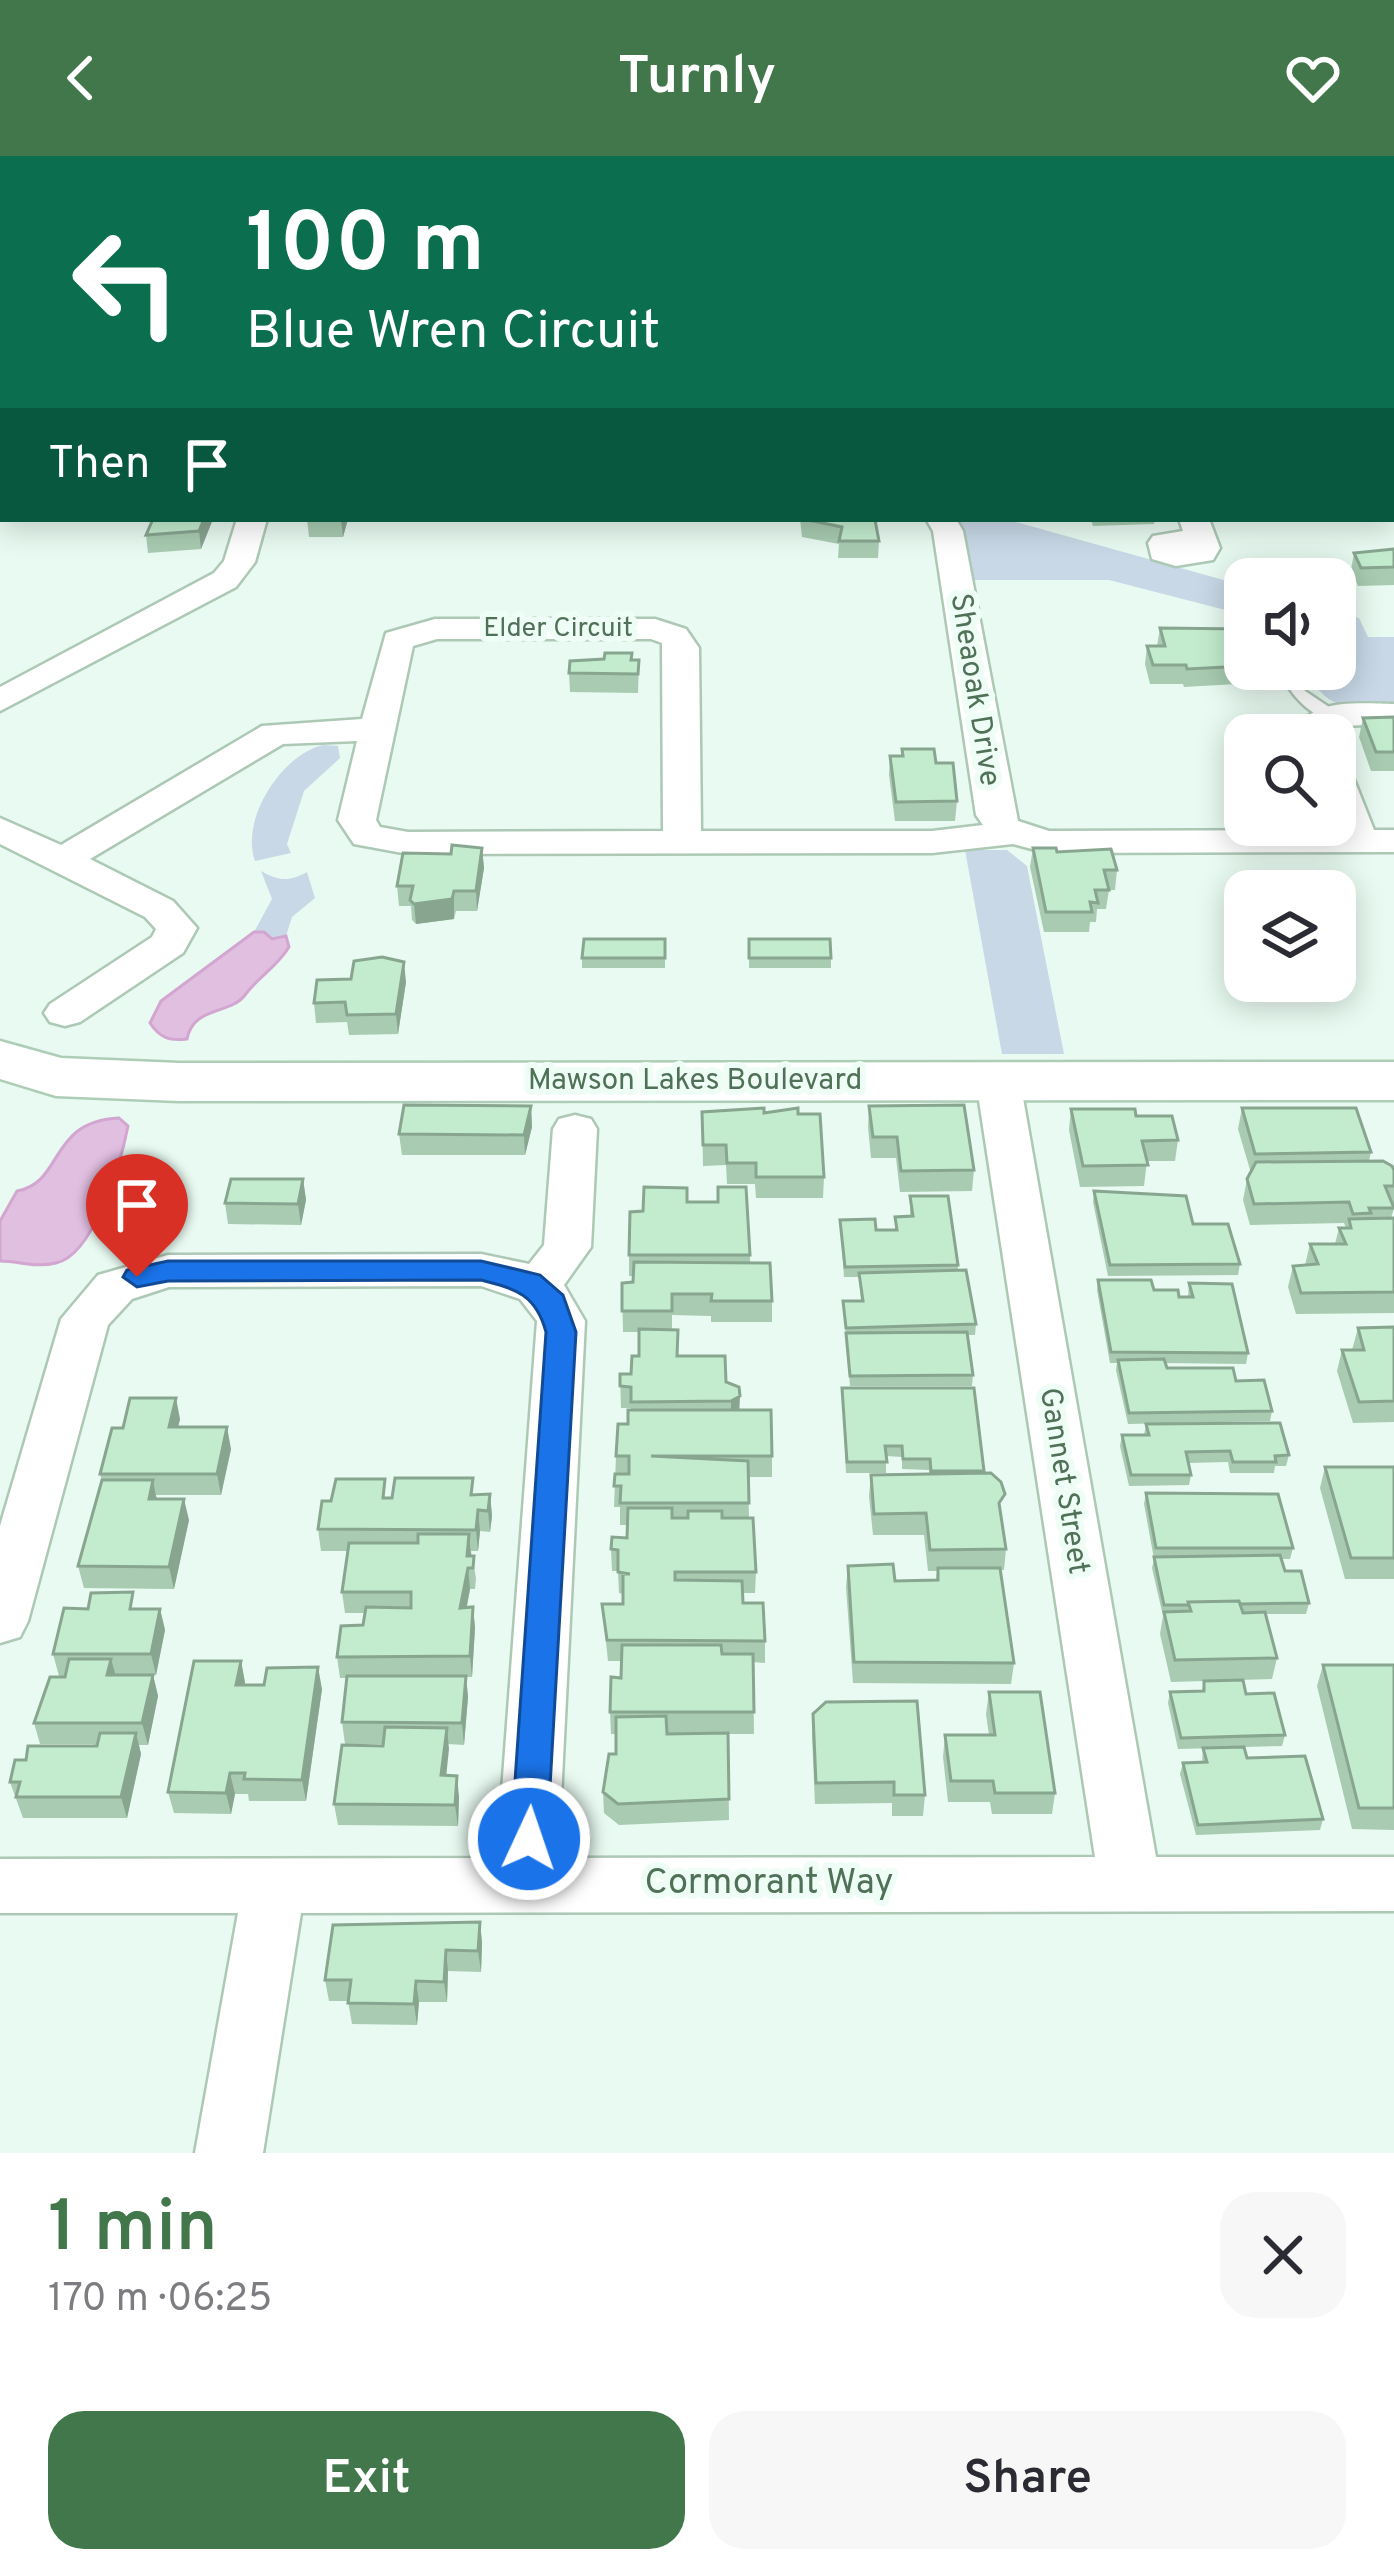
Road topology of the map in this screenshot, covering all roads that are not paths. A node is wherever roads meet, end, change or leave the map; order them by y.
1 (251, 522) edge
2 (943, 522) edge
3 (1297, 690) edge
4 (0, 701) edge
5 (1316, 714) edge
6 (1394, 714) edge
7 (1356, 720) edge
8 (377, 729) junction
9 (1356, 809) edge
10 (0, 829) edge
11 (1010, 833) junction
12 (1377, 841) edge
13 (682, 842) junction
14 (64, 859) junction
15 (65, 1013) dead end
16 (28, 1068) edge
17 (998, 1081) junction
18 (1394, 1081) edge
19 (575, 1129) dead end
20 (537, 1287) junction
21 (0, 1621) edge
22 (1129, 1881) junction
23 (1394, 1884) edge
24 (526, 1885) junction
25 (0, 1886) edge
26 (274, 1886) junction
27 (229, 2153) edge

1 - 4 street
2 - 11 street, Sheaoak Drive
3 - 5 lane
6 - 7 street
8 - 13 street, Elder Circuit
8 - 13 street, Elder Circuit
8 - 14 street
9 - 12 street
10 - 14 street
11 - 12 street
11 - 13 street, Elder Circuit
14 - 15 street
16 - 17 street, Mawson Lakes Boulevard
17 - 18 street, Mawson Lakes Boulevard
17 - 22 street, Gannet Street
19 - 20 street
20 - 21 street
20 - 24 street
22 - 23 street, Cormorant Way
22 - 24 street, Cormorant Way
24 - 26 street, Cormorant Way
25 - 26 street, Cormorant Way
26 - 27 street

